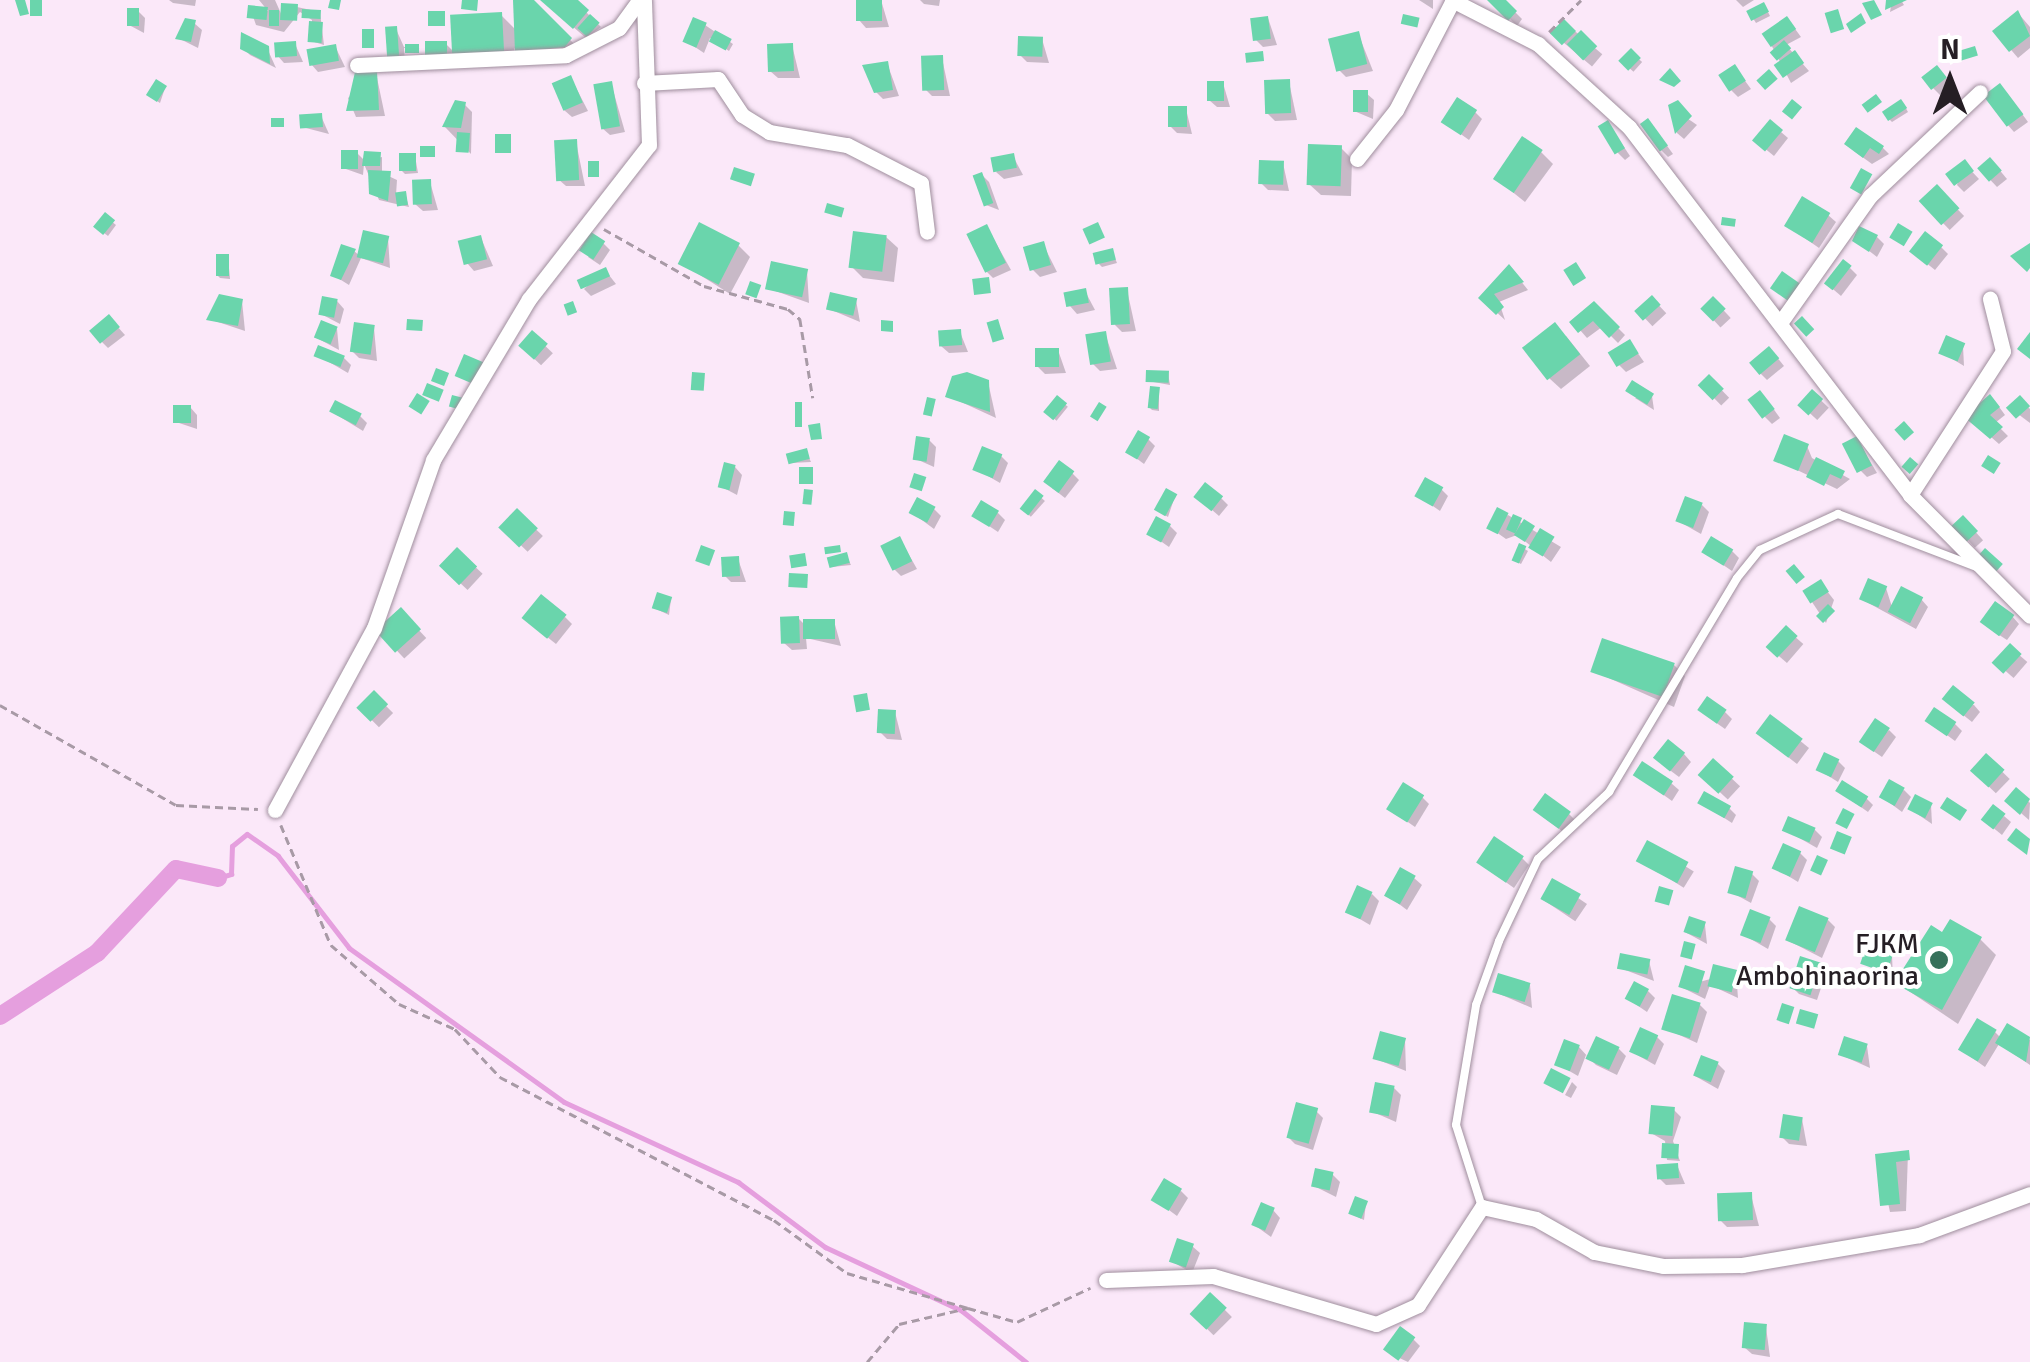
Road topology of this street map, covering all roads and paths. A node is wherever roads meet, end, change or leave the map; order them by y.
1 (642, 0) edge
2 (1453, 0) edge
3 (1581, 0) edge
4 (1538, 44) junction
5 (357, 65) dead end
6 (644, 83) junction
7 (1980, 92) dead end
8 (1356, 159) dead end
9 (592, 217) junction
10 (927, 232) dead end
11 (1990, 300) dead end
12 (1780, 324) junction
13 (813, 398) dead end
14 (1910, 495) junction
15 (1981, 568) junction
16 (2030, 616) edge
17 (0, 705) edge
18 (275, 810) junction
19 (2030, 1194) edge
20 (1482, 1207) junction
21 (1106, 1280) joint
22 (968, 1308) junction
23 (867, 1362) edge

1 - 5 street
1 - 6 street
2 - 4 street
2 - 8 street
3 - 4 path
4 - 12 street
6 - 9 street
6 - 10 street
7 - 12 street
9 - 13 path
9 - 18 street
11 - 14 street
12 - 14 street
14 - 15 street
15 - 16 street
15 - 20 lane
17 - 18 path
18 - 22 path
19 - 20 street
20 - 21 street
21 - 22 path
22 - 23 path

